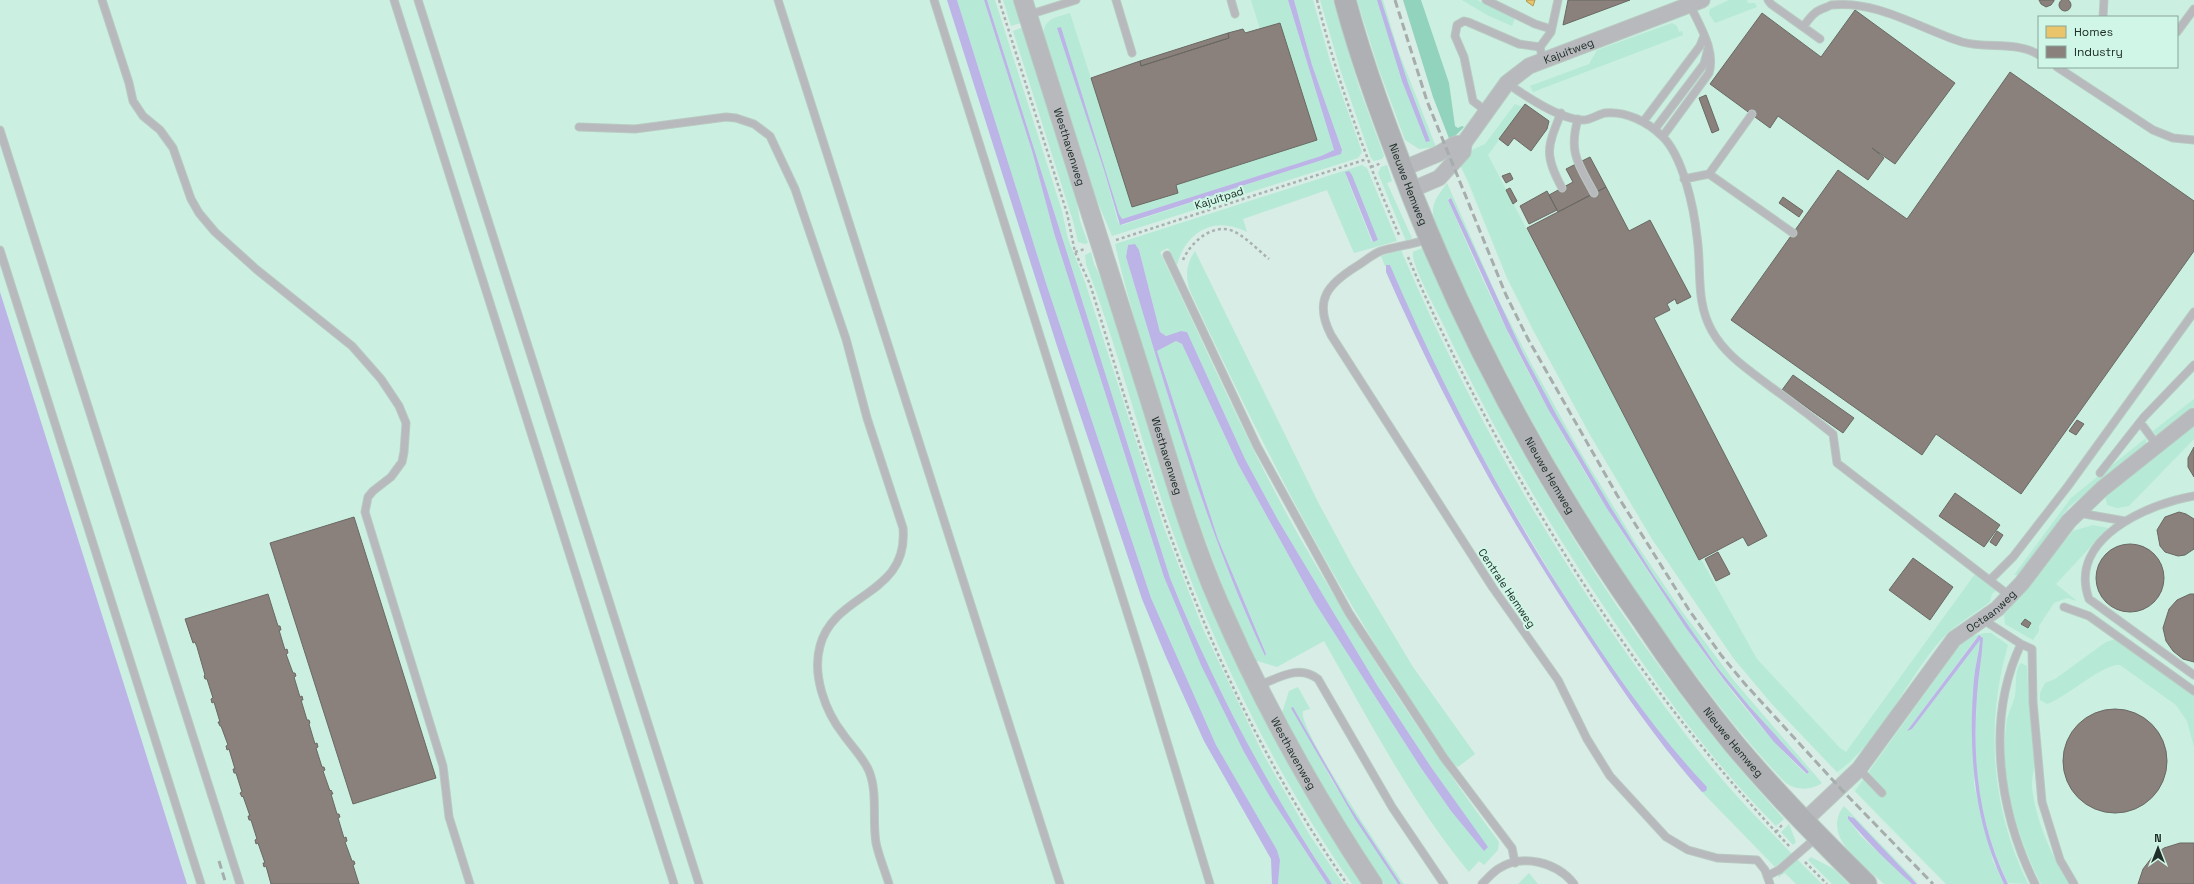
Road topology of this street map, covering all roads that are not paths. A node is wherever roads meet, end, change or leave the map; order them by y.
1 (102, 0) edge
2 (394, 0) edge
3 (418, 0) edge
4 (778, 0) edge
5 (934, 0) edge
6 (1076, 0) edge
7 (1116, 0) edge
8 (1231, 0) edge
9 (1345, 0) edge
10 (1486, 0) edge
11 (1558, 0) edge
12 (1768, 0) edge
13 (2104, 0) edge
14 (1696, 2) edge
15 (1026, 8) edge
16 (2194, 9) edge
17 (1235, 14) dead end
18 (2103, 16) edge
19 (1803, 27) junction
20 (1551, 29) junction
21 (2178, 31) edge
22 (1704, 36) junction
23 (1820, 39) dead end
24 (1708, 46) junction
25 (1132, 53) dead end
26 (1542, 54) junction
27 (2038, 54) edge
28 (2059, 68) edge
29 (1507, 83) junction
30 (1486, 111) junction
31 (1561, 114) junction
32 (1752, 114) dead end
33 (1578, 119) junction
34 (1644, 122) junction
35 (580, 127) dead end
36 (1655, 129) junction
37 (0, 130) edge
38 (1663, 136) junction
39 (2194, 140) edge
40 (1464, 142) junction
41 (1402, 169) junction
42 (1709, 174) junction
43 (1684, 179) junction
44 (1562, 188) dead end
45 (1411, 190) junction
46 (1594, 194) dead end
47 (1793, 233) dead end
48 (1430, 238) junction
49 (0, 250) edge
50 (1167, 255) dead end
51 (2194, 312) edge
52 (2194, 366) edge
53 (2194, 416) edge
54 (2140, 422) junction
55 (2157, 445) junction
56 (2100, 473) dead end
57 (2194, 496) edge
58 (2077, 513) junction
59 (2125, 521) junction
60 (1991, 579) junction
61 (2010, 596) junction
62 (2064, 607) dead end
63 (1982, 619) junction
64 (2021, 644) junction
65 (2194, 675) edge
66 (1257, 686) junction
67 (2194, 691) edge
68 (1859, 769) junction
69 (1882, 793) dead end
70 (1804, 821) junction
71 (1818, 836) junction
72 (1515, 863) junction
73 (1767, 876) junction
74 (201, 884) edge
75 (240, 884) edge
76 (470, 884) edge
77 (674, 884) edge
78 (699, 884) edge
79 (889, 884) edge
80 (1060, 884) edge
81 (1210, 884) edge
82 (1373, 884) edge
83 (1444, 884) edge
84 (1482, 884) edge
85 (1574, 884) edge
86 (1770, 884) edge
87 (1866, 884) edge
88 (2035, 884) edge
89 (2074, 884) edge

1 - 76 lane
2 - 77 lane
3 - 78 lane
4 - 80 lane
5 - 81 lane
6 - 15 lane
7 - 25 lane
8 - 17 lane
9 - 41 main road, Nieuwe Hemweg
10 - 20 lane
11 - 20 lane
12 - 19 lane
13 - 18 lane
14 - 22 lane
14 - 26 street, Kajuitweg
15 - 66 street, Westhavenweg
16 - 21 lane
19 - 23 lane
19 - 27 lane
20 - 26 lane
22 - 24 lane
22 - 34 lane
24 - 36 lane
24 - 38 lane
26 - 29 street, Kajuitweg
26 - 30 lane
28 - 39 lane
29 - 30 street, Kajuitweg
29 - 31 lane
30 - 40 street, Kajuitweg
31 - 33 lane
31 - 44 lane
32 - 42 lane
33 - 34 lane
33 - 46 lane
34 - 36 lane
35 - 79 lane
36 - 38 lane
37 - 75 lane
38 - 43 lane
40 - 41 street
40 - 45 street, Kajuitweg
41 - 45 main road, Nieuwe Hemweg
42 - 43 lane
42 - 47 lane
43 - 60 lane
45 - 48 main road, Nieuwe Hemweg
48 - 70 main road, Nieuwe Hemweg
48 - 73 lane, Centrale Hemweg
49 - 74 lane
50 - 72 lane
51 - 60 lane
52 - 54 lane
53 - 55 street, Octaanweg
54 - 55 lane
54 - 56 lane
55 - 58 street, Octaanweg
57 - 59 lane
58 - 59 lane
58 - 61 street, Octaanweg
59 - 65 lane
60 - 61 lane
61 - 63 street, Octaanweg
62 - 67 lane
63 - 64 lane
63 - 68 street, Octaanweg
64 - 88 lane
64 - 89 lane
66 - 82 street, Westhavenweg
66 - 83 lane
68 - 69 lane
68 - 70 street, Octaanweg
70 - 71 main road, Nieuwe Hemweg
71 - 73 lane
71 - 87 main road, Nieuwe Hemweg
72 - 84 lane
72 - 85 lane
73 - 86 lane, Centrale Hemweg

